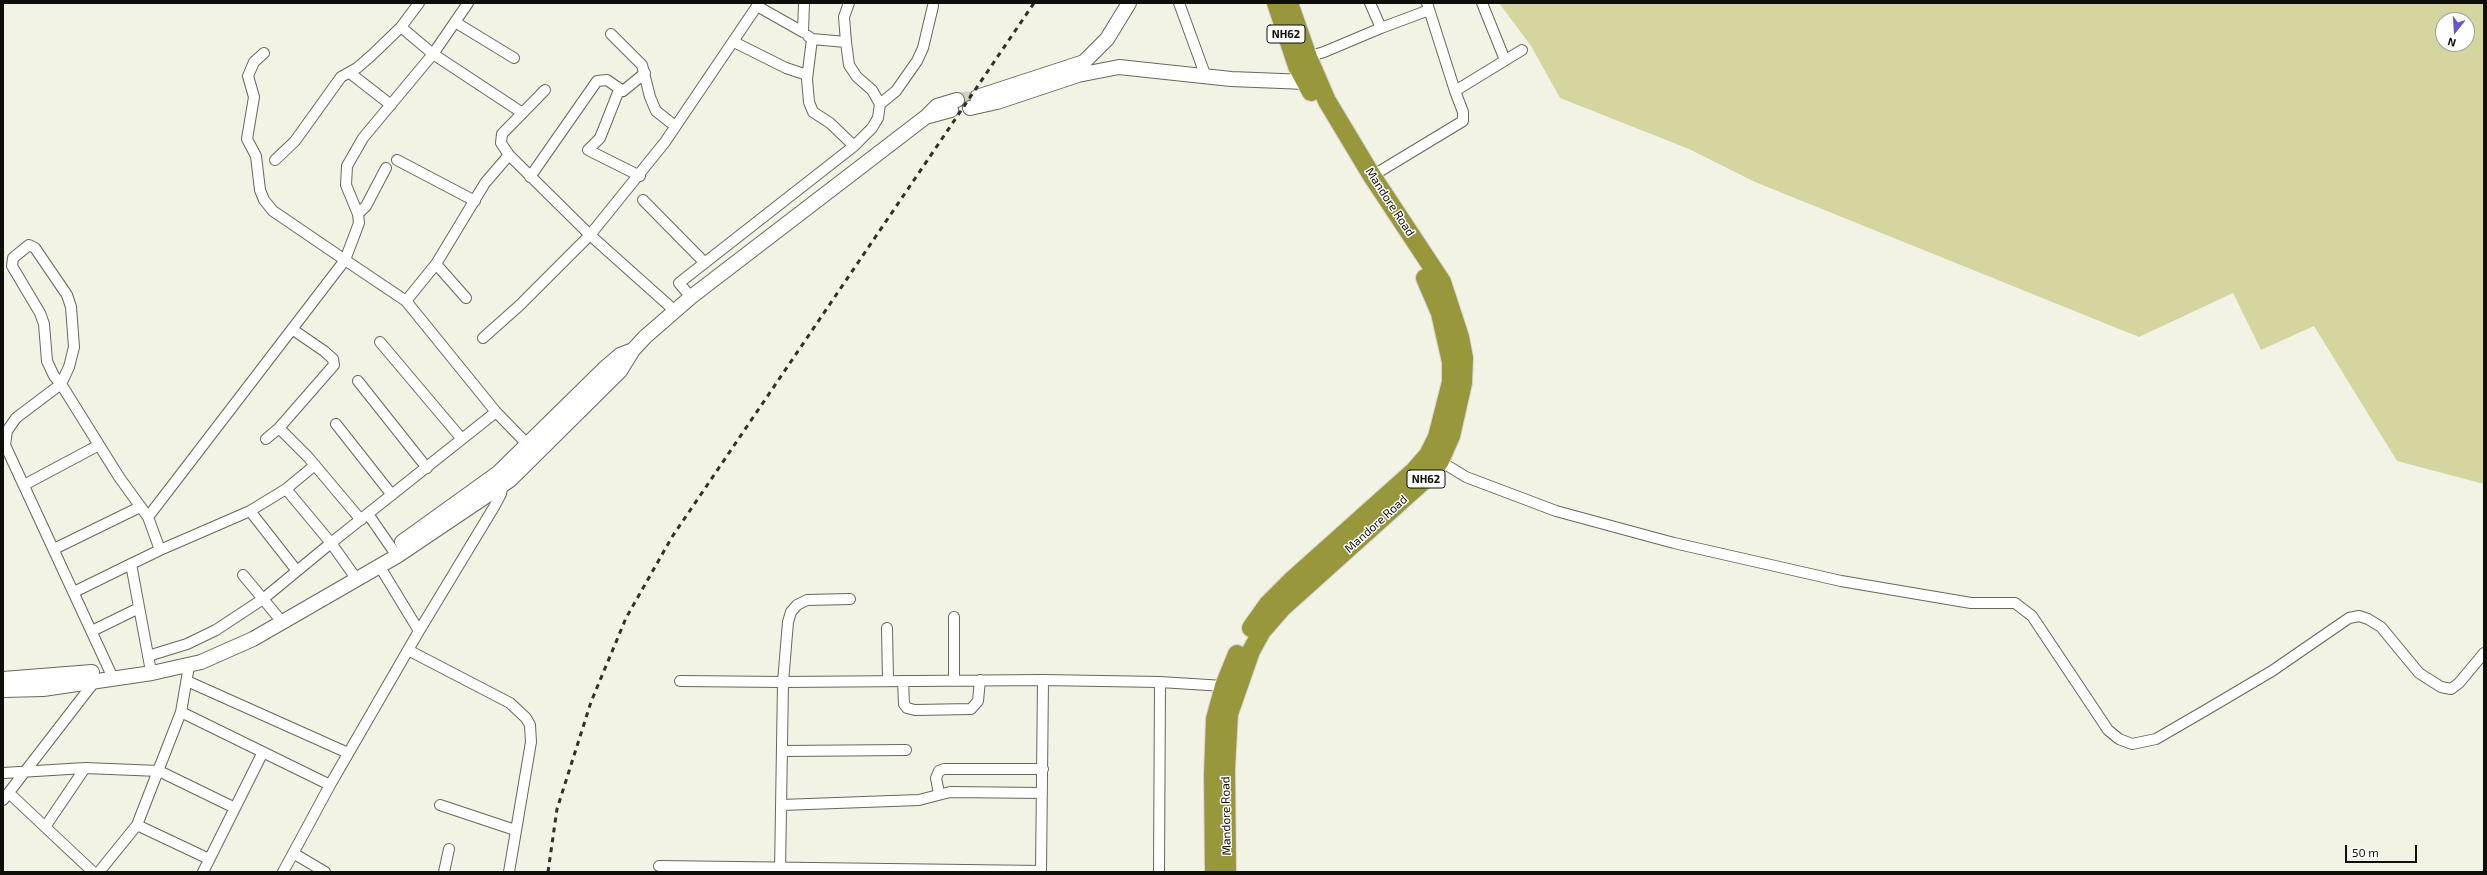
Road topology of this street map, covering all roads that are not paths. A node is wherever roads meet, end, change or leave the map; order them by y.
1 (420, 3) edge
2 (468, 3) edge
3 (804, 3) edge
4 (849, 3) edge
5 (1128, 3) edge
6 (1179, 3) edge
7 (1276, 3) edge
8 (1289, 3) edge
9 (1370, 3) edge
10 (1482, 3) edge
11 (755, 5) edge
12 (933, 6) dead end
13 (1428, 7) edge
14 (455, 22) junction
15 (401, 27) junction
16 (1381, 28) junction
17 (803, 32) junction
18 (611, 34) dead end
19 (812, 40) junction
20 (734, 42) junction
21 (846, 42) junction
22 (1522, 50) dead end
23 (264, 53) dead end
24 (433, 54) junction
25 (514, 58) dead end
26 (1301, 59) junction
27 (1505, 60) junction
28 (350, 73) junction
29 (645, 73) junction
30 (808, 75) junction
31 (1206, 77) junction
32 (1312, 81) junction
33 (545, 90) dead end
34 (619, 90) junction
35 (1455, 91) junction
36 (391, 104) junction
37 (880, 104) junction
38 (954, 105) tunnel mouth
39 (521, 112) junction
40 (675, 126) junction
41 (854, 146) junction
42 (509, 156) junction
43 (275, 160) dead end
44 (397, 160) dead end
45 (386, 168) dead end
46 (640, 176) junction
47 (1372, 176) junction
48 (530, 177) junction
49 (643, 200) dead end
50 (475, 201) junction
51 (358, 214) junction
52 (590, 235) junction
53 (345, 260) junction
54 (705, 263) junction
55 (436, 264) junction
56 (691, 297) junction
57 (466, 298) dead end
58 (406, 301) junction
59 (675, 311) junction
60 (292, 329) junction
61 (483, 338) dead end
62 (380, 342) dead end
63 (358, 380) dead end
64 (61, 384) junction
65 (496, 412) junction
66 (336, 424) dead end
67 (279, 428) junction
68 (461, 438) junction
69 (266, 439) dead end
70 (99, 445) junction
71 (531, 449) junction
72 (1440, 462) junction
73 (315, 465) junction
74 (427, 468) junction
75 (498, 473) junction
76 (24, 485) junction
77 (502, 487) junction
78 (286, 489) junction
79 (483, 493) junction
80 (392, 495) junction
81 (140, 507) junction
82 (250, 511) junction
83 (148, 517) junction
84 (364, 517) junction
85 (488, 518) junction
86 (331, 543) junction
87 (54, 549) junction
88 (160, 550) junction
89 (395, 553) junction
90 (131, 564) junction
91 (380, 567) junction
92 (297, 571) junction
93 (353, 574) junction
94 (242, 575) dead end
95 (74, 592) junction
96 (263, 599) junction
97 (850, 599) dead end
98 (139, 608) junction
99 (278, 617) junction
100 (954, 617) dead end
101 (887, 628) dead end
102 (92, 631) junction
103 (419, 631) junction
104 (408, 650) junction
105 (2484, 653) edge
106 (149, 661) junction
107 (189, 666) junction
108 (112, 674) junction
109 (94, 677) junction
110 (3, 679) edge
111 (980, 680) junction
112 (1043, 680) junction
113 (680, 681) dead end
114 (888, 681) junction
115 (903, 681) junction
116 (954, 681) junction
117 (187, 682) junction
118 (783, 682) junction
119 (1160, 682) junction
120 (1224, 686) junction
121 (3, 690) edge
122 (181, 712) junction
123 (906, 750) dead end
124 (782, 751) junction
125 (263, 752) junction
126 (348, 753) junction
127 (85, 768) junction
128 (1043, 769) junction
129 (159, 771) junction
130 (25, 772) junction
131 (3, 773) edge
132 (330, 785) junction
133 (939, 793) junction
134 (1042, 793) junction
135 (6, 796) edge
136 (440, 805) dead end
137 (781, 805) junction
138 (235, 808) junction
139 (137, 825) junction
140 (45, 827) junction
141 (515, 830) junction
142 (449, 848) dead end
143 (293, 853) junction
144 (209, 859) junction
145 (659, 866) dead end
146 (87, 870) edge
147 (780, 870) edge
148 (99, 872) edge
149 (203, 872) edge
150 (284, 872) edge
151 (325, 872) edge
152 (444, 872) edge
153 (509, 872) edge
154 (1041, 872) edge
155 (1159, 872) edge
156 (1214, 872) edge
157 (1227, 872) edge

1 - 15 street
2 - 14 street
3 - 17 street
4 - 21 street
5 - 31 main road
6 - 31 street
7 - 26 highway, Mandore Road / NH62
8 - 26 highway, Mandore Road / NH62
9 - 16 street
10 - 27 street
11 - 17 street
11 - 20 street
12 - 37 street
13 - 16 street
13 - 35 street
14 - 24 street
14 - 25 street
15 - 24 street
15 - 28 street
16 - 26 street
17 - 19 street
18 - 29 street
19 - 21 street
19 - 30 street
20 - 30 street
20 - 40 street
21 - 37 street
22 - 27 street
23 - 53 street
24 - 36 street
24 - 39 street
26 - 32 highway, Mandore Road / NH62
27 - 35 street
28 - 36 street
28 - 43 street
29 - 34 street
29 - 40 street
30 - 41 street
31 - 32 main road
32 - 47 highway, Mandore Road / NH62
32 - 120 highway, Mandore Road / NH62
33 - 39 street
34 - 46 street
34 - 48 street
35 - 47 street
36 - 51 street
37 - 41 street
38 - 56 main road
39 - 42 street
40 - 46 street
41 - 54 street
42 - 48 street
42 - 50 street
44 - 50 street
45 - 51 street
46 - 52 street
47 - 72 highway, Mandore Road / NH62
48 - 52 street
49 - 54 street
50 - 55 street
51 - 53 street
52 - 59 street
52 - 61 street
53 - 58 street
53 - 60 street
54 - 56 street
55 - 57 street
55 - 58 street
56 - 59 main road
58 - 65 street
59 - 71 main road
60 - 67 street
60 - 83 street
62 - 68 street
63 - 74 street
64 - 64 street
64 - 70 street
64 - 76 street
65 - 68 street
65 - 71 street
66 - 80 street
67 - 69 street
67 - 73 street
68 - 74 street
70 - 76 street
70 - 81 street
71 - 75 main road
71 - 77 main road
72 - 105 street
72 - 157 highway, Mandore Road / NH62
73 - 78 street
73 - 84 street
74 - 80 street
75 - 77 street
75 - 79 main road
76 - 87 street
77 - 79 main road
77 - 85 street
78 - 82 street
78 - 86 street
79 - 85 street
79 - 89 main road
80 - 84 street
81 - 83 street
81 - 87 street
82 - 88 street
82 - 92 street
83 - 88 street
84 - 86 street
84 - 89 street
85 - 103 street
86 - 92 street
86 - 93 street
87 - 95 street
88 - 90 street
89 - 91 main road
89 - 93 main road
90 - 95 street
90 - 98 street
91 - 103 street
91 - 107 main road
92 - 96 street
93 - 99 main road
94 - 96 street
95 - 102 street
96 - 99 street
96 - 106 street
97 - 118 street
98 - 102 street
98 - 106 street
99 - 106 main road
100 - 116 street
101 - 114 street
102 - 108 street
103 - 104 street
104 - 126 street
104 - 141 street
106 - 108 main road
107 - 108 main road
107 - 117 street
108 - 109 main road
109 - 110 main road
109 - 121 main road
109 - 130 street
111 - 112 street
111 - 115 street
111 - 116 street
112 - 119 street
112 - 128 street
113 - 118 street
114 - 115 street
114 - 118 street
115 - 116 street
117 - 122 street
117 - 126 street
118 - 124 street
119 - 120 street
119 - 155 street
120 - 156 highway, Mandore Road / NH62
122 - 125 street
122 - 129 street
123 - 124 street
124 - 137 street
125 - 132 street
125 - 138 street
126 - 132 street
127 - 129 street
127 - 130 street
127 - 140 street
128 - 133 street
128 - 134 street
129 - 138 street
129 - 139 street
130 - 131 street
130 - 135 street
132 - 143 street
133 - 134 street
133 - 137 street
134 - 154 street
135 - 140 street
136 - 141 street
137 - 147 street
138 - 144 street
139 - 144 street
139 - 148 street
140 - 146 street
141 - 153 street
142 - 152 street
143 - 150 street
143 - 151 street
144 - 149 street
145 - 147 street
147 - 154 street

